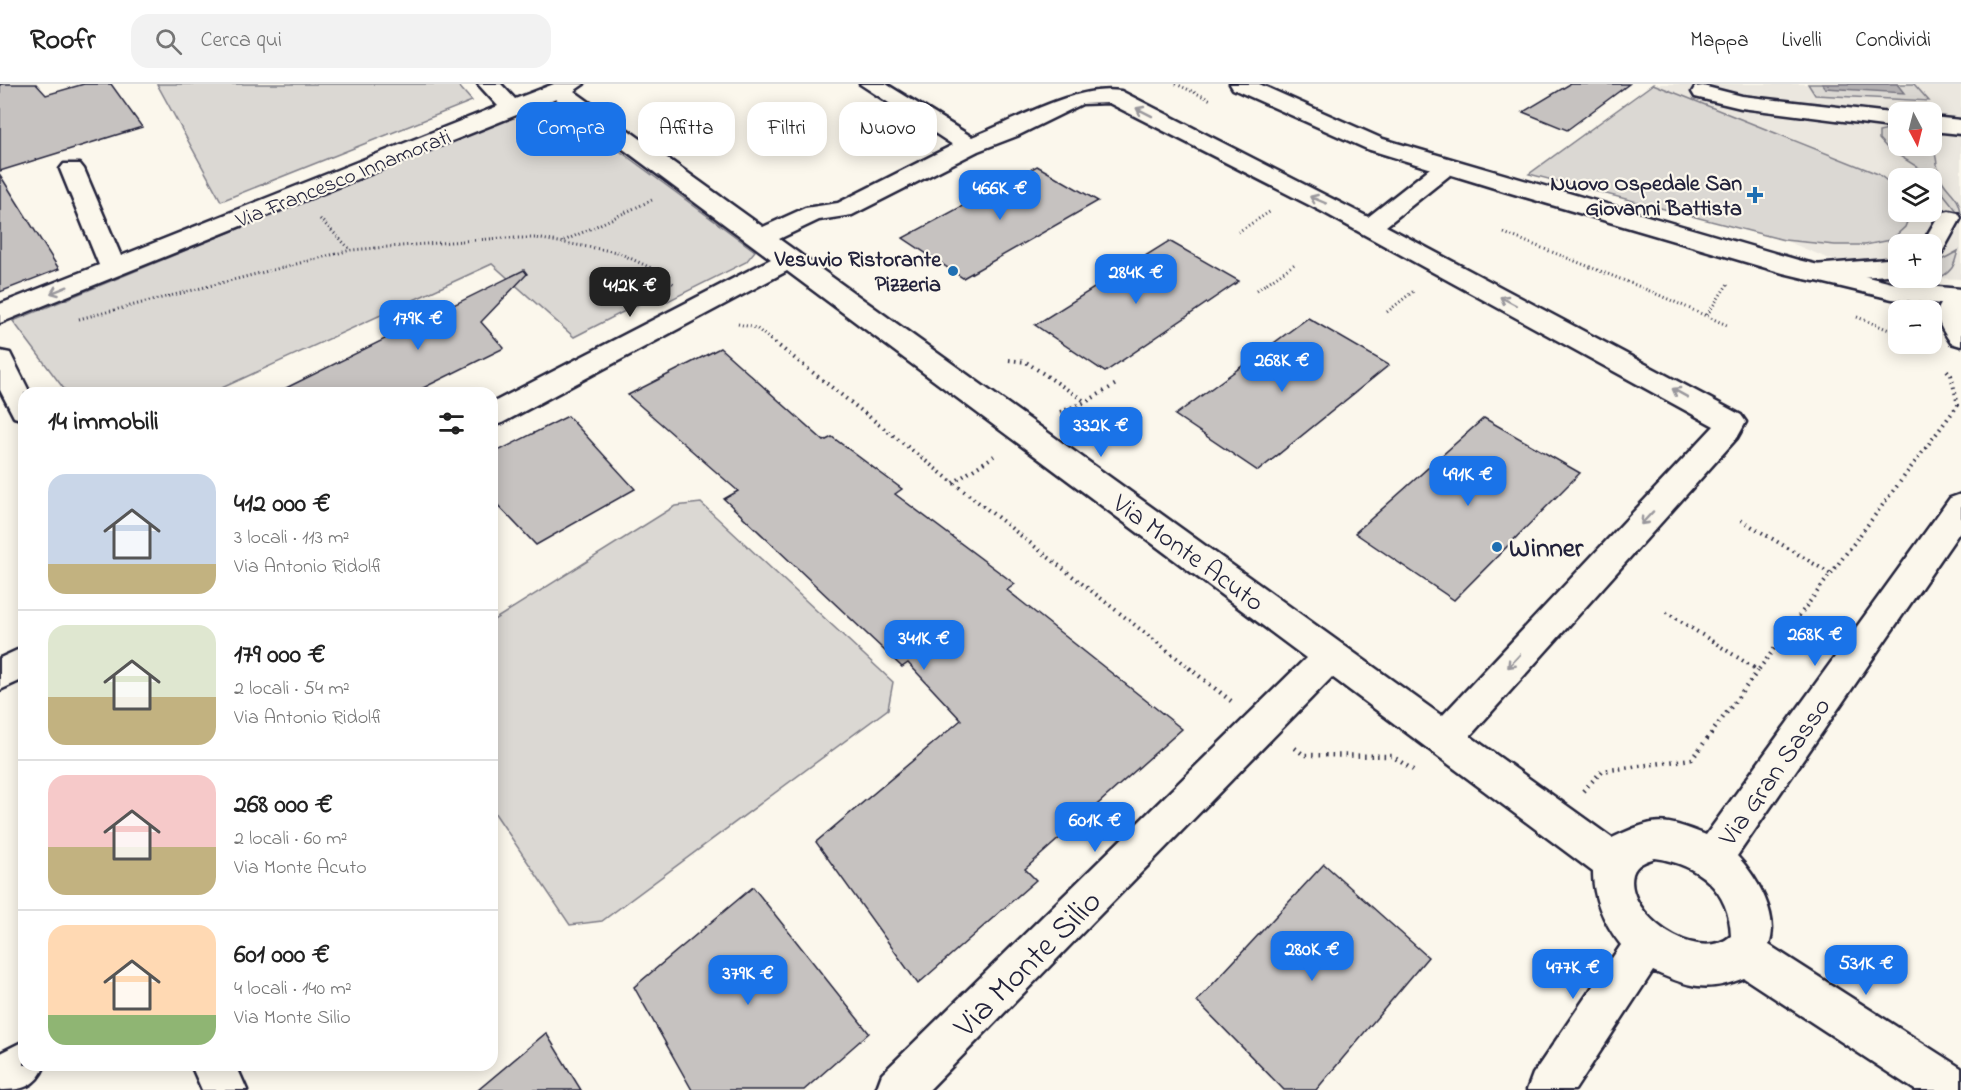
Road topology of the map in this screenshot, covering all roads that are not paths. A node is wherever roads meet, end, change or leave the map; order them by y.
1 (489, 84) edge
2 (871, 84) edge
3 (1241, 84) edge
4 (566, 87) edge
5 (1703, 92) dead end
6 (512, 109) junction
7 (1888, 121) edge
8 (1942, 125) edge
9 (1961, 127) edge
10 (970, 146) junction
11 (1447, 166) junction
12 (72, 169) dead end
13 (1949, 218) dead end
14 (1370, 227) junction
15 (1940, 234) edge
16 (760, 238) junction
17 (790, 259) junction
18 (1888, 266) edge
19 (114, 269) junction
20 (1803, 270) junction
21 (1960, 297) edge
22 (1888, 307) edge
23 (0, 314) edge
24 (1942, 334) edge
25 (1961, 337) edge
26 (1961, 344) edge
27 (0, 360) edge
28 (18, 398) edge
29 (498, 413) edge
30 (1961, 506) edge
31 (1331, 656) junction
32 (1445, 739) junction
33 (1712, 859) junction
34 (1615, 864) junction
35 (1647, 943) junction
36 (1744, 953) junction
37 (18, 1067) edge
38 (216, 1071) edge
39 (0, 1079) edge
40 (225, 1090) edge
41 (898, 1090) edge
42 (1550, 1090) edge
43 (1955, 1090) edge

1 - 6 street
2 - 10 street
3 - 11 street
4 - 6 street, Via Francesco Innamorati
4 - 16 street, Via Monte Acuto
5 - 7 street
6 - 19 street, Via Francesco Innamorati
8 - 9 street
14 -> 10 street
10 - 16 street
11 - 14 street
11 - 20 street
12 - 19 street
13 - 15 street
14 - 32 street
16 - 17 street, Via Monte Acuto
17 - 29 street
17 - 31 street, Via Monte Acuto
18 - 20 street
19 -> 23 street, Via Francesco Innamorati
20 - 21 street
20 - 22 street
21 - 25 street
24 - 26 street
27 - 28 street
30 - 33 street, Via Gran Sasso
31 - 32 street, Via Monte Acuto
31 - 41 street, Via Monte Silio
32 - 34 street, Via Monte Acuto
33 - 34 street
33 - 36 street
34 - 35 street
35 - 36 street
35 - 42 street
36 - 43 street
37 - 39 street
38 - 40 street

